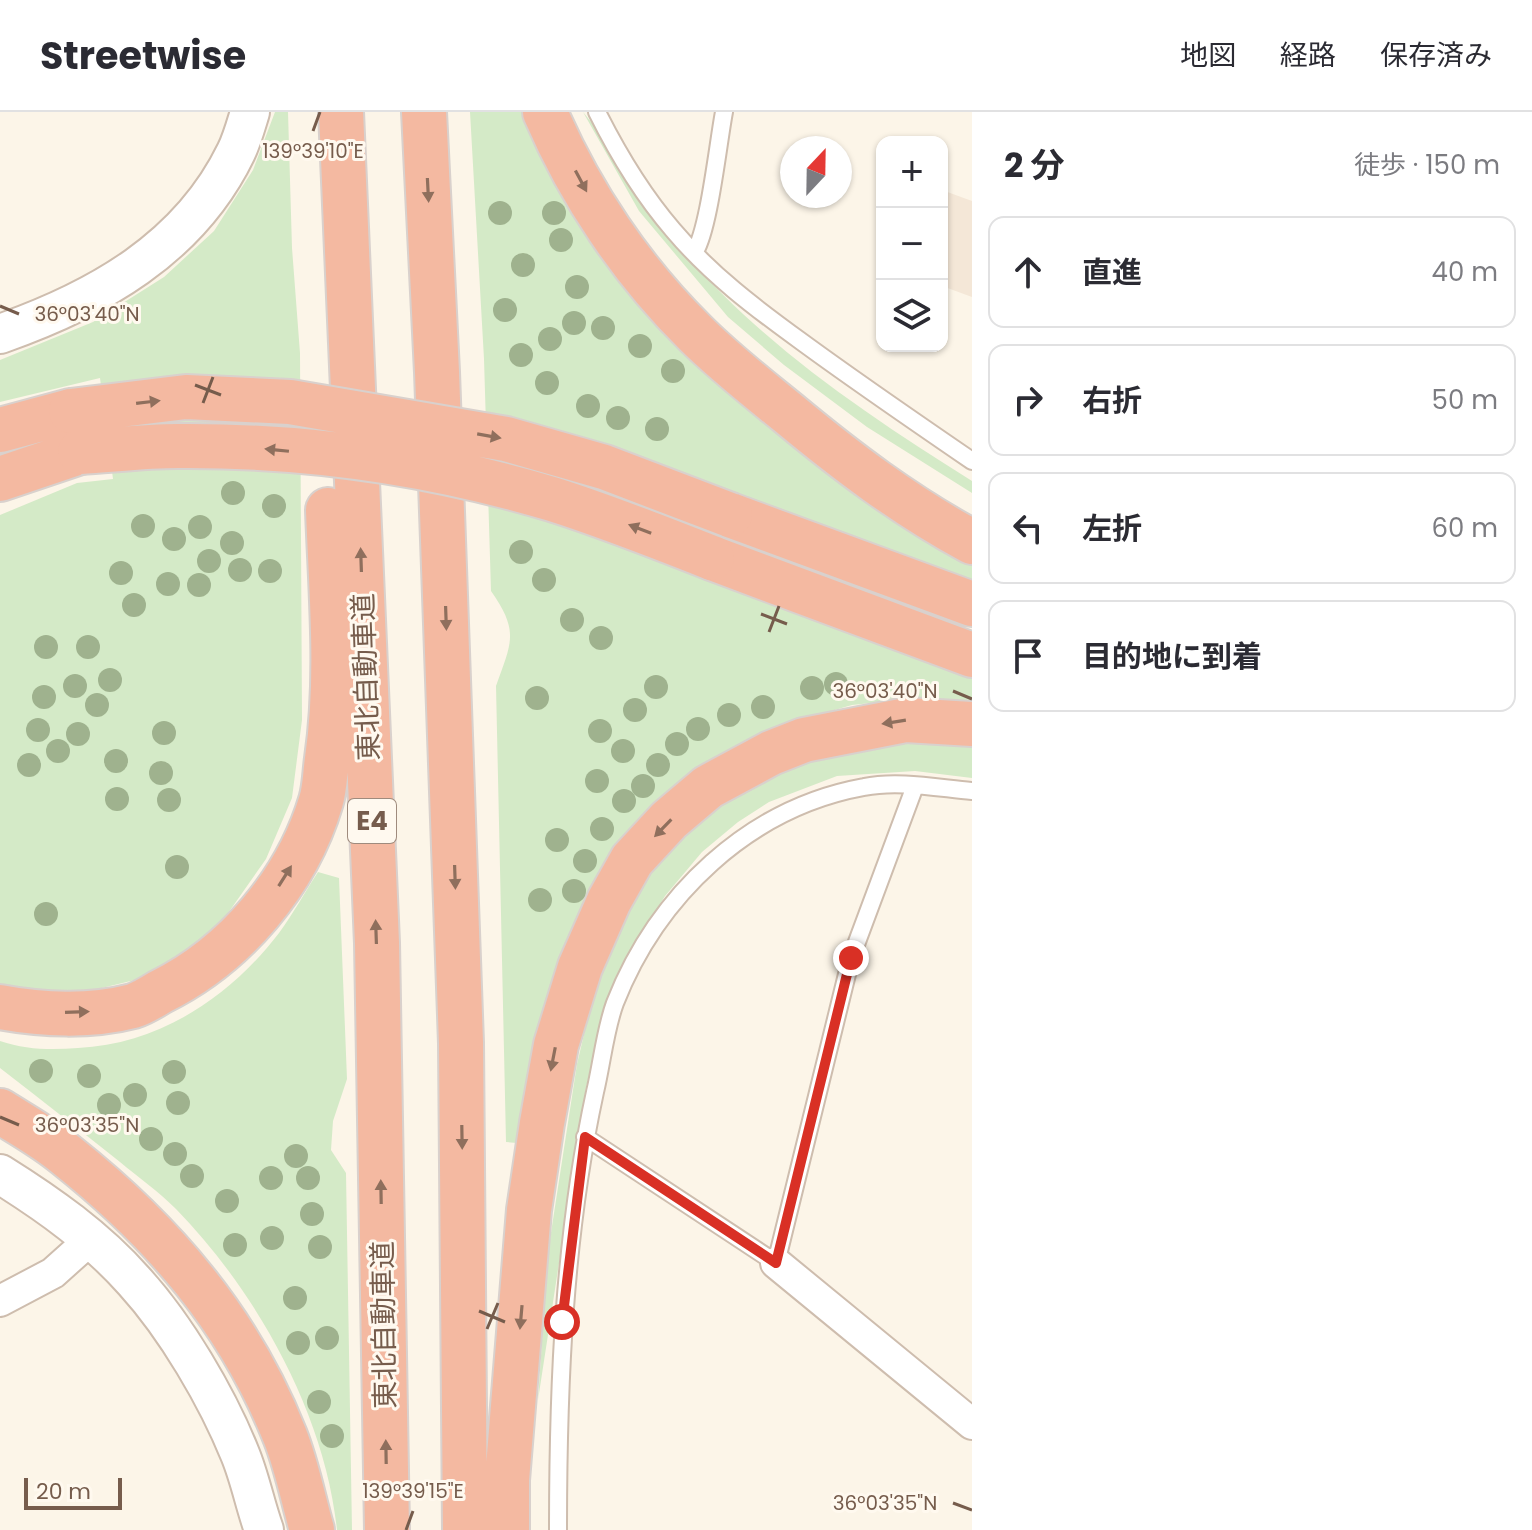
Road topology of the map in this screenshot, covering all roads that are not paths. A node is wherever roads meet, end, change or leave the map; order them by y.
1 (250, 112) edge
2 (314, 112) edge
3 (341, 112) edge
4 (424, 112) edge
5 (545, 112) edge
6 (597, 112) edge
7 (724, 112) edge
8 (694, 253) junction
9 (0, 334) edge
10 (0, 430) edge
11 (972, 461) edge
12 (0, 479) edge
13 (972, 542) edge
14 (972, 604) edge
15 (972, 655) edge
16 (972, 724) edge
17 (915, 786) junction
18 (972, 791) edge
19 (0, 1007) edge
20 (0, 1111) edge
21 (585, 1137) junction
22 (0, 1174) edge
23 (91, 1239) junction
24 (776, 1263) junction
25 (0, 1301) edge
26 (972, 1424) edge
27 (264, 1530) edge
28 (312, 1530) edge
29 (387, 1530) edge
30 (465, 1530) edge
31 (507, 1530) edge
32 (558, 1530) edge

1 - 9 street
19 -> 2 highway
29 -> 3 highway, 東北自動車道 / E4
4 -> 30 highway
5 -> 13 highway
6 - 8 lane
7 - 8 lane
8 - 11 lane
10 -> 14 highway, bridge
15 -> 12 highway, bridge
16 -> 31 highway
17 - 18 lane
17 - 21 lane
17 - 24 lane
20 - 28 highway
21 - 24 lane
21 - 32 lane
22 - 23 street
23 - 25 street
23 - 27 street
24 - 26 street

